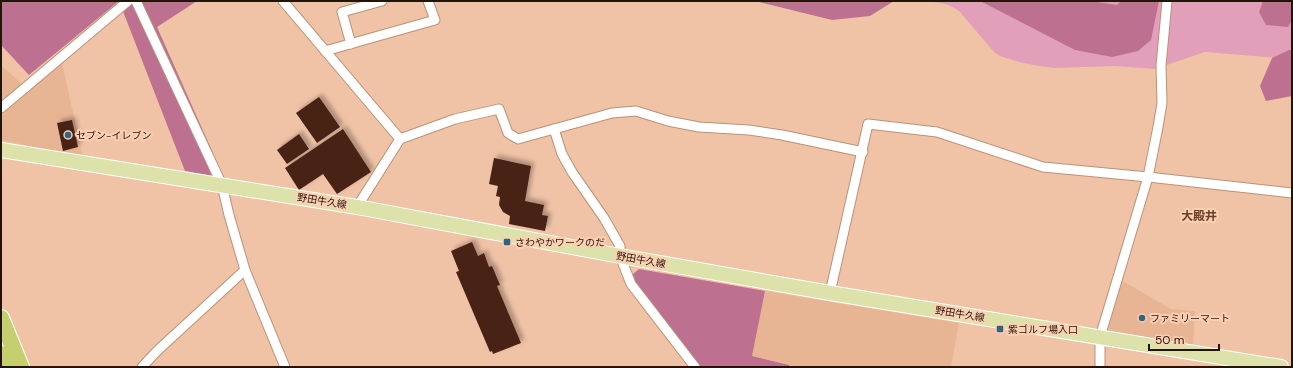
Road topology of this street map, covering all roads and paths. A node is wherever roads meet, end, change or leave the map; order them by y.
1 (128, 1) edge
2 (136, 1) edge
3 (283, 1) edge
4 (382, 1) edge
5 (428, 1) edge
6 (1167, 1) edge
7 (351, 44) junction
8 (325, 51) junction
9 (1, 108) edge
10 (554, 129) junction
11 (400, 139) junction
12 (1, 150) edge
13 (863, 152) junction
14 (1148, 177) junction
15 (222, 185) junction
16 (1292, 193) edge
17 (357, 207) junction
18 (620, 256) junction
19 (246, 270) junction
20 (830, 293) junction
21 (1, 318) edge
22 (1100, 337) junction
23 (1, 354) edge
24 (6, 367) edge
25 (22, 367) edge
26 (142, 367) edge
27 (285, 367) edge
28 (695, 367) edge
29 (1100, 367) edge
30 (1281, 367) edge

1 - 9 street
2 - 15 street
3 - 8 street
4 - 7 street
5 - 7 street
6 - 14 street
7 - 8 street
8 - 11 street
10 - 11 street
10 - 13 street
10 - 18 street
11 - 17 street
12 - 15 main road, 野田牛久線
13 - 14 street
13 - 20 street
14 - 16 street
14 - 22 street
15 - 17 main road, 野田牛久線
15 - 19 street
17 - 18 main road, 野田牛久線
18 - 20 main road, 野田牛久線
18 - 28 street
19 - 26 street
19 - 27 street
20 - 22 main road, 野田牛久線
21 - 25 highway
22 - 29 street
22 - 30 main road, 野田牛久線
23 - 24 highway

